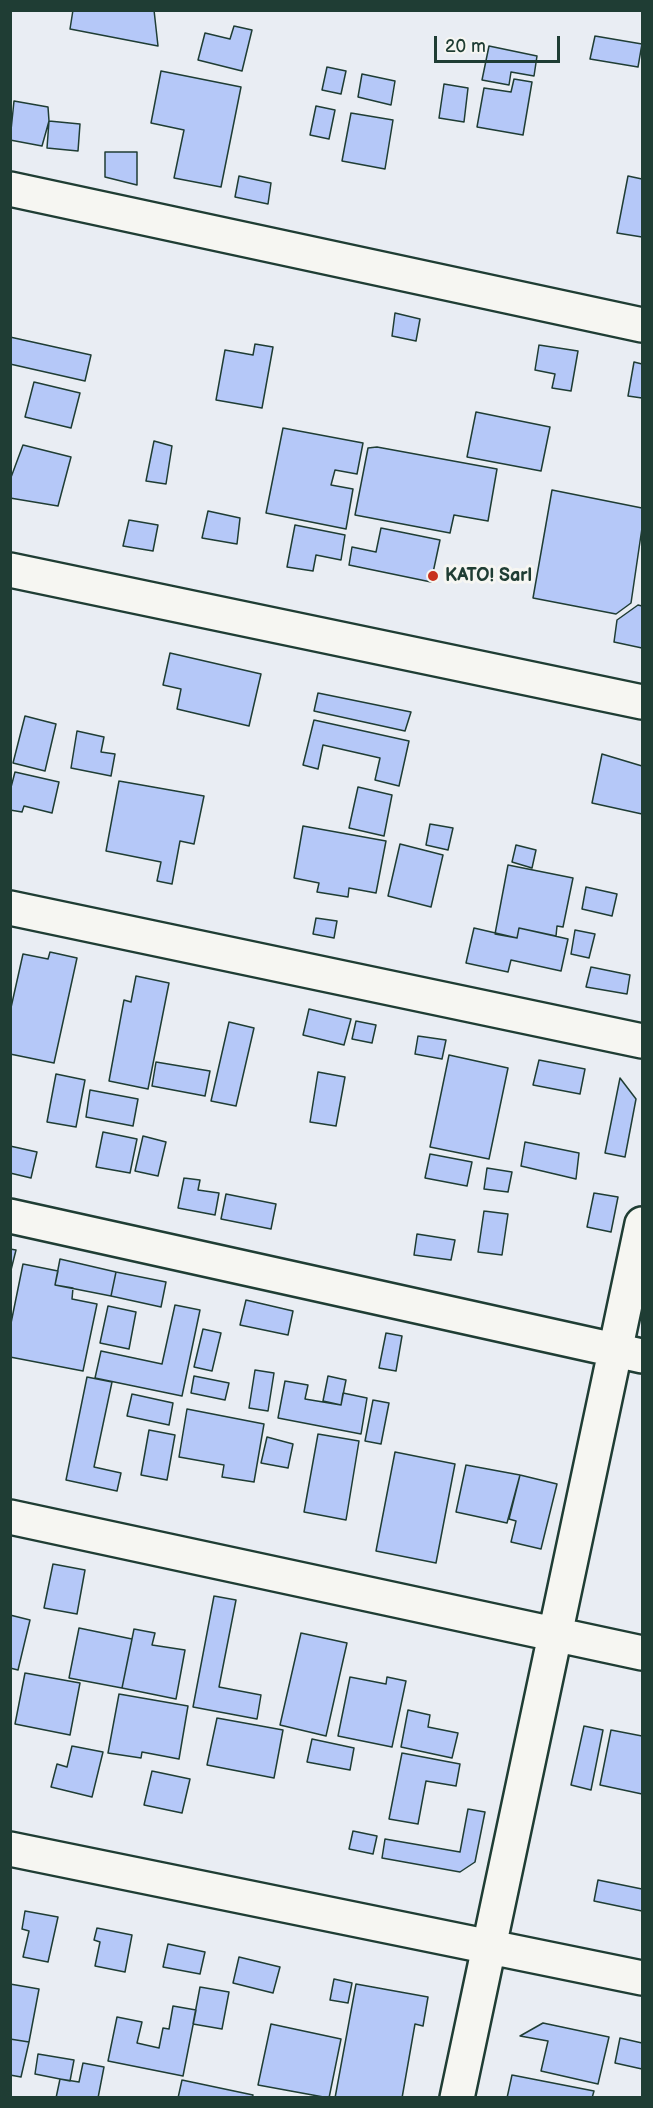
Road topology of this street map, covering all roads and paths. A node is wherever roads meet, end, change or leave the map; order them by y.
1 (10, 189) edge
2 (642, 325) edge
3 (10, 570) edge
4 (642, 702) edge
5 (10, 908) edge
6 (642, 1041) edge
7 (10, 1216) edge
8 (642, 1224) edge
9 (629, 1353) edge
10 (10, 1517) edge
11 (555, 1635) junction
12 (642, 1653) edge
13 (10, 1850) edge
14 (489, 1946) junction
15 (642, 1978) edge
16 (457, 2097) edge

1 - 2 street
3 - 4 street
5 - 6 street
7 - 9 street
8 - 9 street
9 - 11 street
10 - 11 street
11 - 12 street
11 - 14 street
13 - 14 street
14 - 15 street
14 - 16 street

